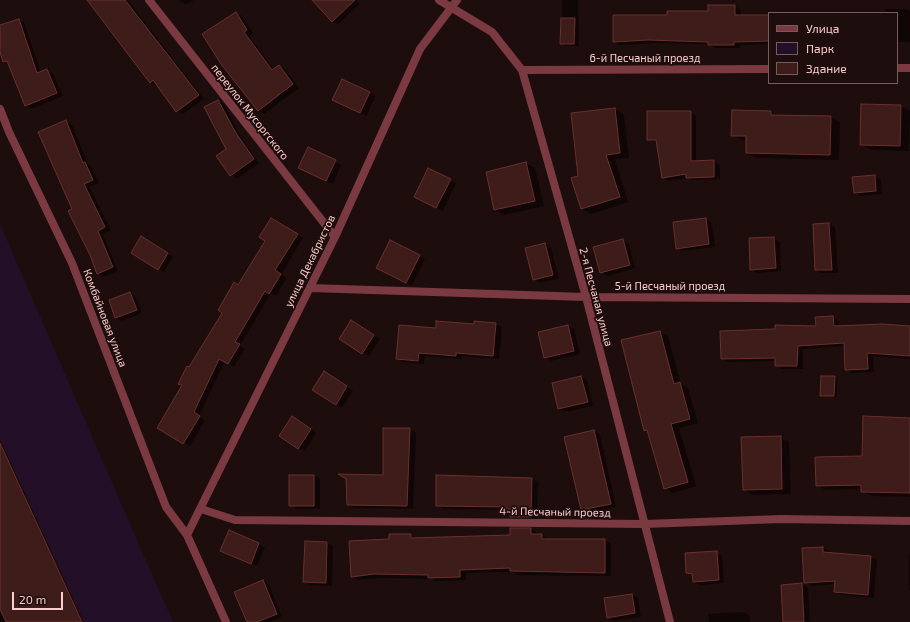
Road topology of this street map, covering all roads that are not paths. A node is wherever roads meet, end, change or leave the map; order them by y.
1 (149, 0) edge
2 (439, 0) edge
3 (457, 0) edge
4 (452, 8) junction
5 (898, 68) edge
6 (910, 68) edge
7 (768, 69) edge
8 (522, 70) junction
9 (0, 109) edge
10 (335, 237) junction
11 (310, 288) junction
12 (586, 297) junction
13 (910, 299) edge
14 (201, 509) junction
15 (910, 521) edge
16 (645, 524) junction
17 (187, 535) junction
18 (226, 622) edge
19 (670, 622) edge

1 - 10 street, переулок Мусоргского
2 - 4 street, 2-я Песчаная улица
3 - 4 street, улица Декабристов
4 - 8 street, 2-я Песчаная улица
4 - 10 street, улица Декабристов
5 - 6 street
7 - 8 street, 6-й Песчаный проезд
8 - 12 street, 2-я Песчаная улица
9 - 17 street, Комбайновая улица
10 - 11 street, улица Декабристов
11 - 12 street, 5-й Песчаный проезд
11 - 14 street, улица Декабристов
12 - 13 street, 5-й Песчаный проезд
12 - 16 street, 2-я Песчаная улица
14 - 16 street, 4-й Песчаный проезд
14 - 17 street, улица Декабристов
15 - 16 street, 4-й Песчаный проезд
16 - 19 street, 2-я Песчаная улица
17 - 18 street, Комбайновая улица

